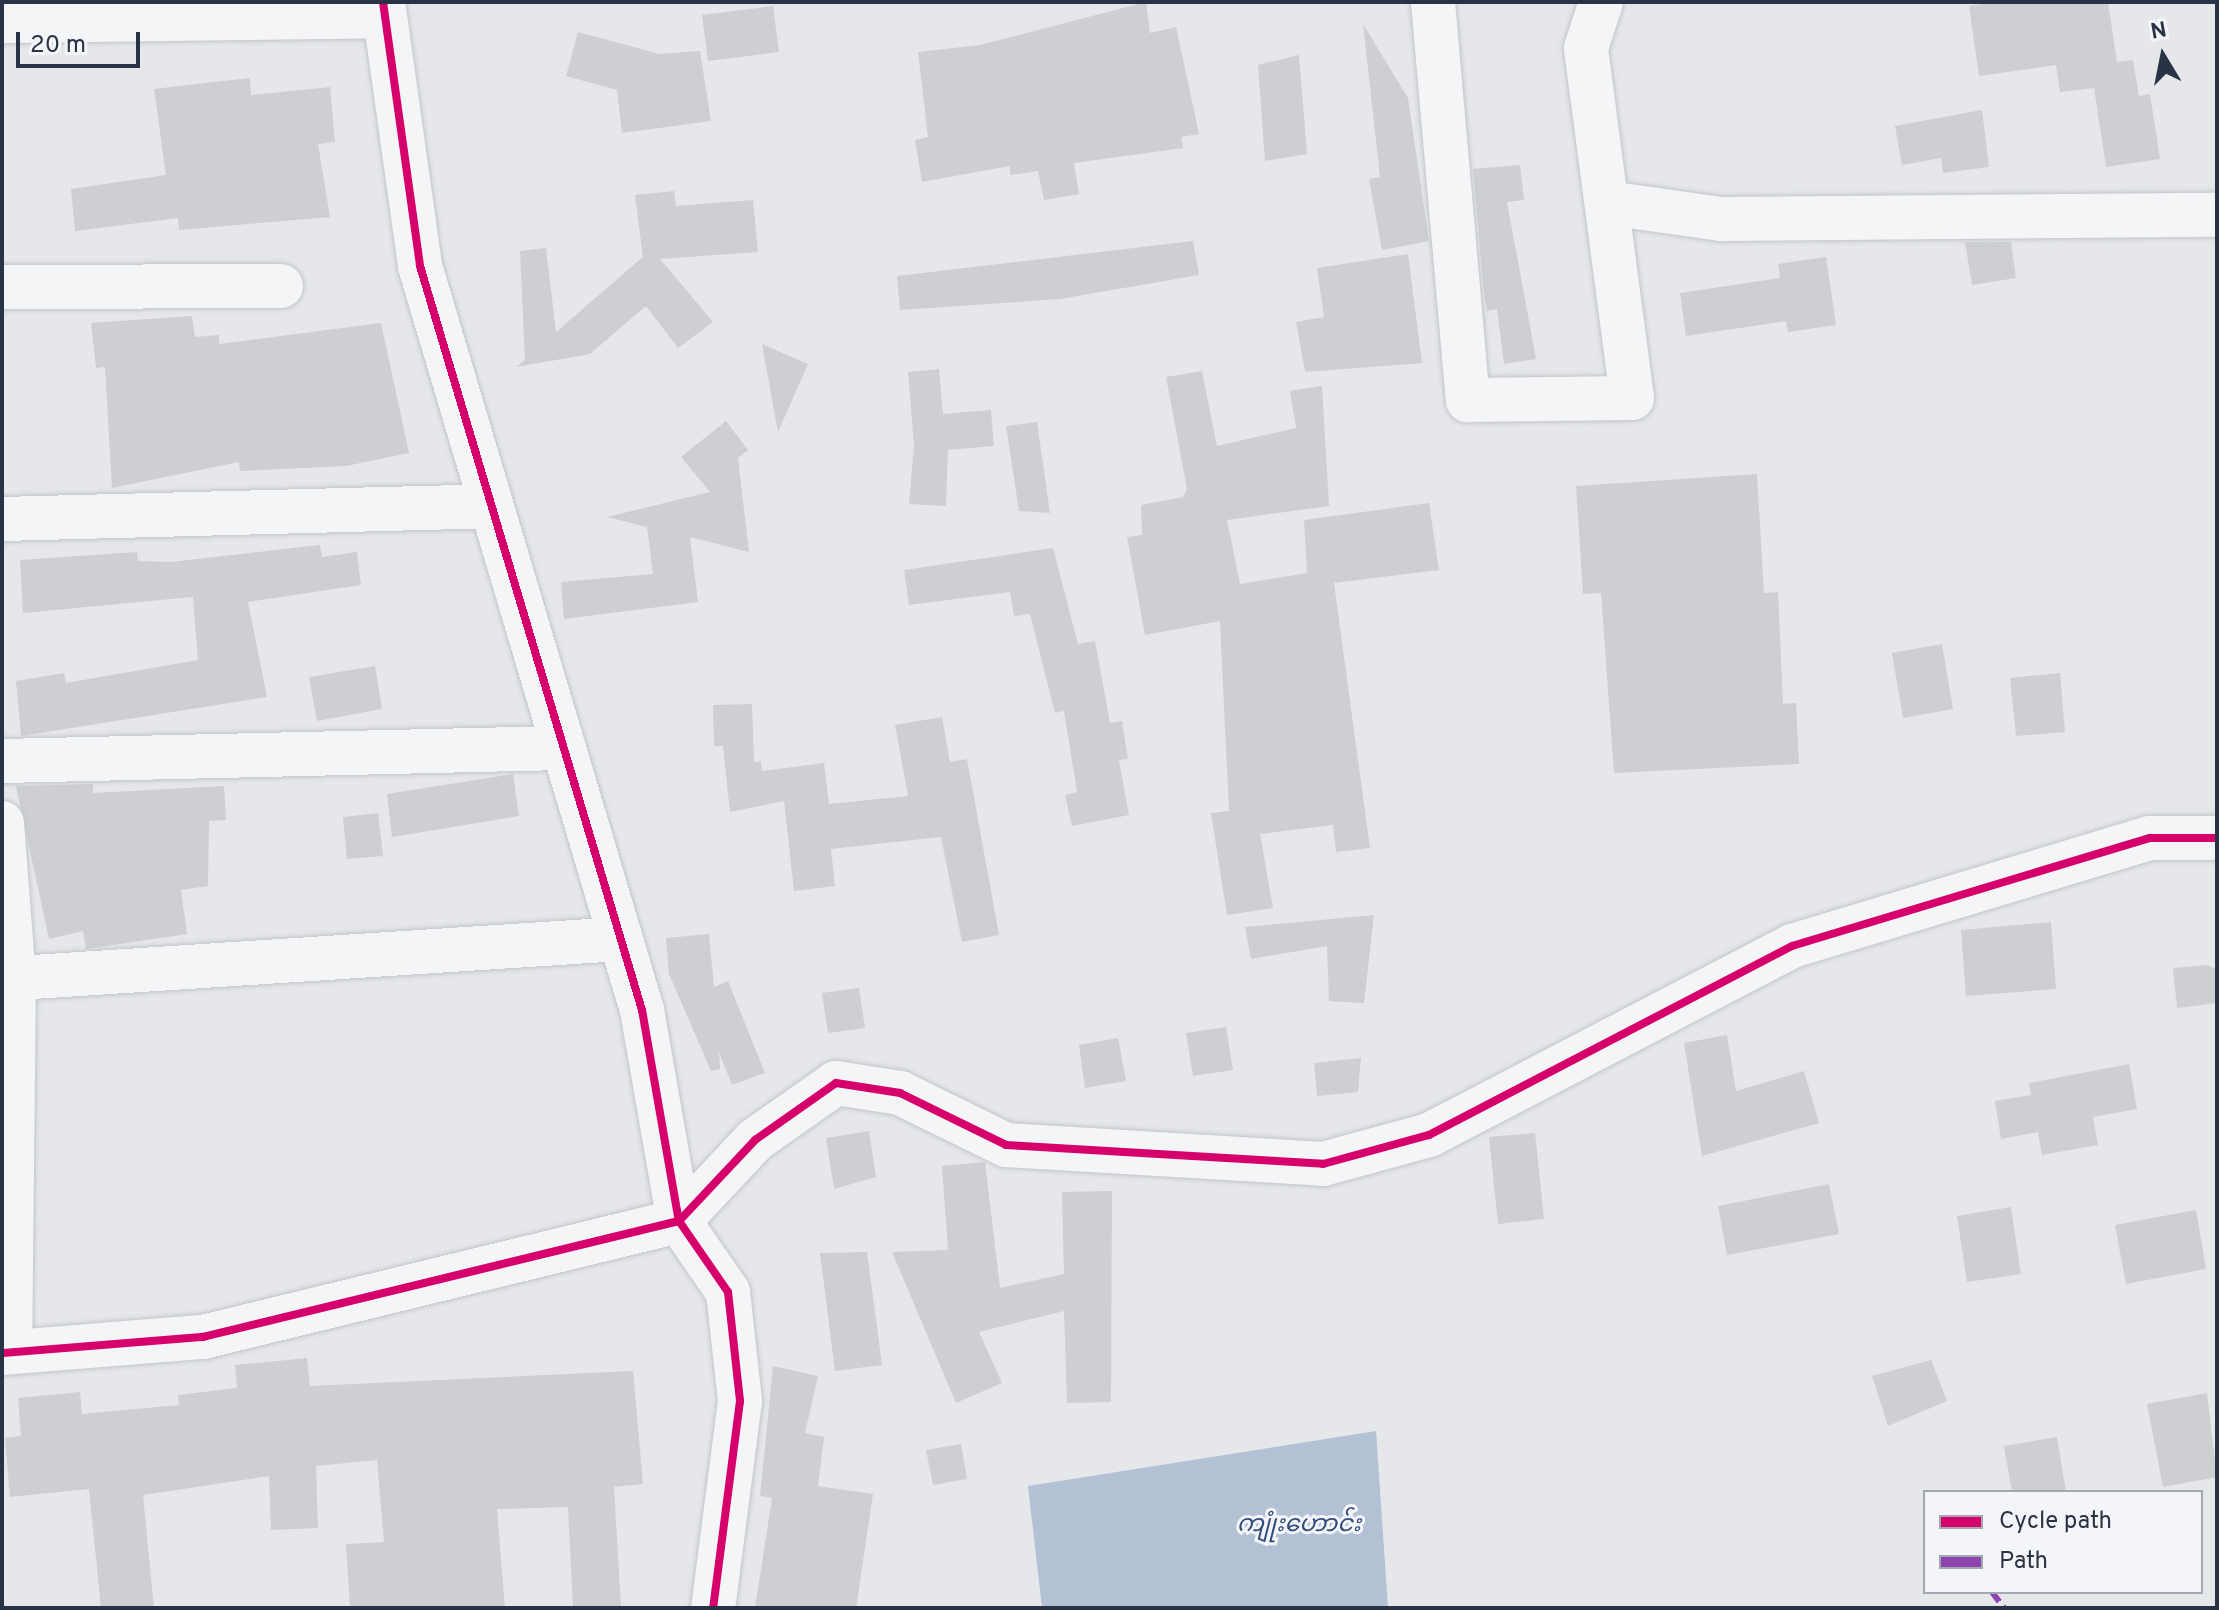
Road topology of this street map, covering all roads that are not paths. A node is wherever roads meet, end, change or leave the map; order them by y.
1 (1433, 2) edge
2 (1601, 2) edge
3 (383, 9) edge
4 (2, 21) edge
5 (1608, 203) junction
6 (2217, 215) edge
7 (281, 286) dead end
8 (2, 287) edge
9 (491, 506) junction
10 (2, 519) edge
11 (564, 748) junction
12 (2, 761) edge
13 (2, 823) edge
14 (2217, 838) edge
15 (621, 939) junction
16 (8, 979) edge
17 (679, 1221) junction
18 (6, 1352) edge
19 (713, 1608) edge

1 - 5 street
2 - 5 street
3 - 4 street
3 - 9 street
5 - 6 street
7 - 8 street
9 - 10 street
9 - 11 street
11 - 12 street
11 - 15 street
13 - 16 street
14 - 17 street
15 - 16 street
15 - 17 street
16 - 18 street
17 - 18 street
17 - 19 street

